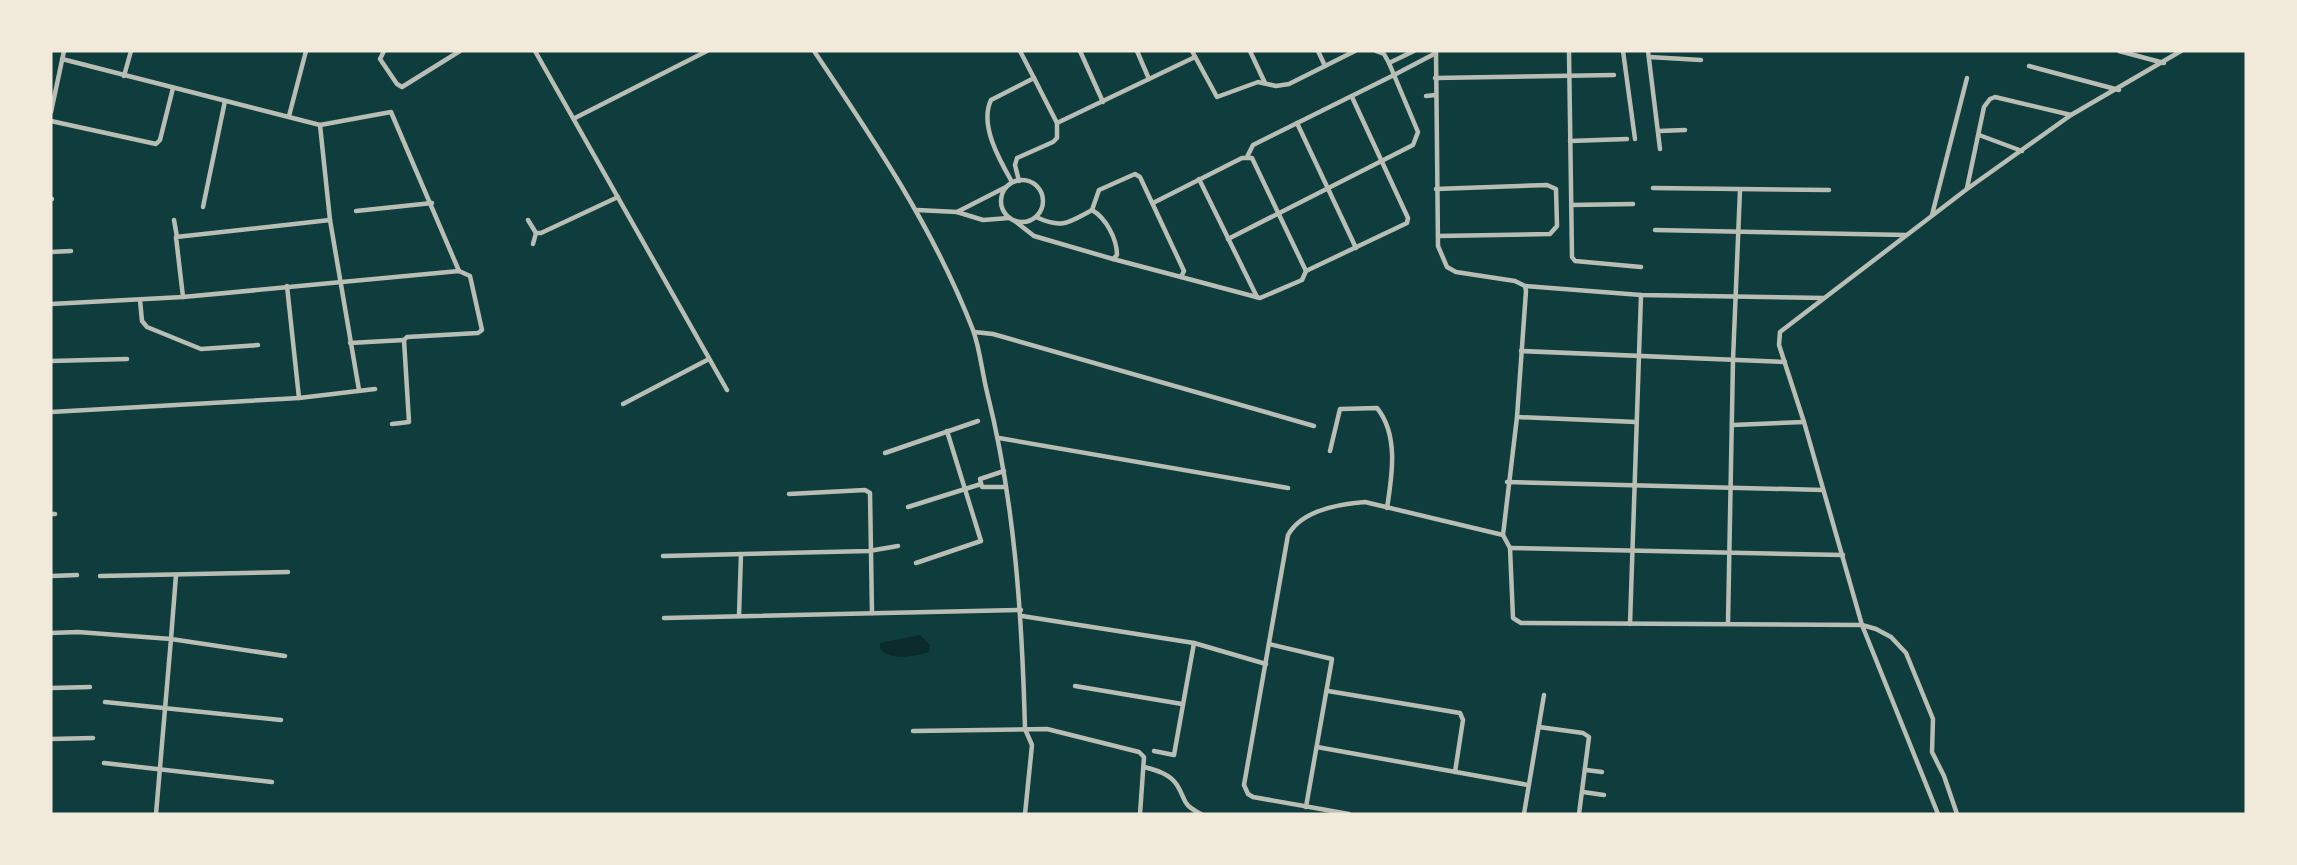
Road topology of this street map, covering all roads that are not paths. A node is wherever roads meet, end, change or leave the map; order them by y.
1 (64, 51) edge
2 (131, 51) edge
3 (299, 51) edge
4 (384, 51) edge
5 (460, 51) edge
6 (535, 51) edge
7 (707, 51) edge
8 (814, 51) edge
9 (1020, 51) edge
10 (1080, 51) edge
11 (1137, 51) edge
12 (1192, 51) edge
13 (1250, 51) edge
14 (1318, 51) edge
15 (1355, 51) edge
16 (1376, 51) edge
17 (1414, 51) edge
18 (1569, 51) edge
19 (1623, 51) edge
20 (2120, 51) edge
21 (2181, 51) edge
22 (306, 52) edge
23 (1436, 52) edge
24 (1649, 54) edge
25 (1195, 57) junction
26 (62, 59) junction
27 (1701, 60) dead end
28 (1389, 63) junction
29 (2164, 63) junction
30 (1325, 66) junction
31 (2029, 66) dead end
32 (1394, 75) junction
33 (1569, 75) junction
34 (1614, 75) dead end
35 (124, 76) junction
36 (1034, 78) junction
37 (1435, 78) junction
38 (1967, 78) dead end
39 (1149, 79) junction
40 (1265, 83) junction
41 (173, 88) junction
42 (2119, 90) junction
43 (1435, 95) junction
44 (1426, 96) dead end
45 (1352, 97) junction
46 (225, 100) junction
47 (1103, 102) junction
48 (51, 112) edge
49 (289, 116) junction
50 (2071, 116) junction
51 (575, 118) junction
52 (51, 121) edge
53 (1057, 123) junction
54 (1298, 123) junction
55 (320, 125) junction
56 (1685, 130) dead end
57 (1659, 131) junction
58 (1979, 135) junction
59 (1627, 139) dead end
60 (1635, 139) dead end
61 (1570, 141) junction
62 (1660, 149) dead end
63 (2022, 151) junction
64 (1247, 157) junction
65 (1381, 161) junction
66 (1199, 179) junction
67 (1019, 181) junction
68 (1012, 182) junction
69 (1006, 187) junction
70 (1329, 187) junction
71 (1653, 188) dead end
72 (1436, 189) junction
73 (1966, 189) junction
74 (1740, 190) junction
75 (1829, 190) dead end
76 (618, 197) junction
77 (432, 203) junction
78 (1153, 203) junction
79 (1633, 204) dead end
80 (1571, 205) junction
81 (203, 207) dead end
82 (916, 210) junction
83 (1092, 210) junction
84 (356, 212) dead end
85 (957, 212) junction
86 (1278, 213) junction
87 (1932, 216) junction
88 (1036, 217) junction
89 (1009, 218) junction
90 (174, 220) dead end
91 (330, 220) junction
92 (528, 220) dead end
93 (1015, 221) junction
94 (1654, 230) dead end
95 (1738, 232) junction
96 (536, 233) junction
97 (1906, 235) junction
98 (1438, 236) junction
99 (177, 237) junction
100 (1228, 239) junction
101 (533, 244) dead end
102 (1356, 248) junction
103 (71, 251) dead end
104 (51, 252) edge
105 (1113, 259) junction
106 (1641, 267) dead end
107 (459, 271) junction
108 (1306, 271) junction
109 (1181, 277) junction
110 (340, 282) junction
111 (287, 286) junction
112 (1525, 286) junction
113 (1641, 294) junction
114 (1737, 296) junction
115 (183, 297) junction
116 (1257, 297) junction
117 (1824, 298) junction
118 (140, 300) junction
119 (51, 304) edge
120 (974, 332) junction
121 (404, 340) junction
122 (351, 343) junction
123 (258, 345) dead end
124 (1521, 351) junction
125 (1640, 356) junction
126 (127, 359) dead end
127 (709, 359) junction
128 (1733, 360) junction
129 (51, 361) edge
130 (1785, 362) junction
131 (375, 389) dead end
132 (359, 390) junction
133 (727, 390) dead end
134 (299, 398) junction
135 (623, 404) dead end
136 (51, 412) edge
137 (1517, 417) junction
138 (978, 421) dead end
139 (1636, 422) junction
140 (1804, 422) junction
141 (392, 424) dead end
142 (1733, 425) junction
143 (1314, 426) dead end
144 (946, 431) junction
145 (999, 438) junction
146 (1330, 452) dead end
147 (885, 453) dead end
148 (1004, 471) junction
149 (1507, 482) junction
150 (981, 484) junction
151 (1637, 485) junction
152 (1006, 487) junction
153 (964, 488) junction
154 (1288, 488) dead end
155 (1730, 488) junction
156 (1823, 490) junction
157 (789, 494) dead end
158 (908, 507) dead end
159 (1386, 508) junction
160 (1503, 535) junction
161 (898, 546) dead end
162 (1510, 548) junction
163 (1633, 550) junction
164 (869, 551) junction
165 (1728, 551) junction
166 (741, 555) junction
167 (1843, 555) junction
168 (663, 556) dead end
169 (916, 563) dead end
170 (288, 572) dead end
171 (77, 575) dead end
172 (176, 575) junction
173 (51, 576) edge
174 (100, 576) dead end
175 (872, 613) junction
176 (1022, 613) junction
177 (739, 616) junction
178 (664, 618) dead end
179 (1728, 623) junction
180 (1630, 624) junction
181 (1862, 625) junction
182 (51, 633) edge
183 (171, 639) junction
184 (1194, 643) junction
185 (1269, 644) junction
186 (285, 656) dead end
187 (1266, 664) junction
188 (1075, 686) dead end
189 (90, 687) dead end
190 (51, 688) edge
191 (1328, 691) junction
192 (1544, 695) dead end
193 (105, 702) dead end
194 (1182, 704) junction
195 (166, 707) junction
196 (281, 720) dead end
197 (1539, 727) junction
198 (1025, 729) junction
199 (913, 731) dead end
200 (93, 738) dead end
201 (51, 739) edge
202 (1317, 747) junction
203 (1154, 751) dead end
204 (104, 763) dead end
205 (1144, 767) junction
206 (159, 769) junction
207 (1586, 770) junction
208 (1455, 772) junction
209 (1602, 772) dead end
210 (272, 782) dead end
211 (1528, 784) junction
212 (1583, 792) junction
213 (1604, 795) dead end
214 (1305, 807) junction
215 (156, 814) edge
216 (1025, 814) edge
217 (1140, 814) edge
218 (1201, 814) edge
219 (1349, 814) edge
220 (1524, 814) edge
221 (1579, 814) edge
222 (1938, 814) edge
223 (1957, 814) edge

1 - 26 street
2 - 35 street
3 - 22 street
4 - 5 street
6 - 51 street
7 - 51 street
8 - 82 street
9 - 36 street
10 - 47 street
11 - 39 street
12 - 25 street
13 - 40 street
14 - 30 street
15 - 30 street
16 - 28 street
17 - 28 street
18 - 33 street
19 - 60 street
20 - 29 street
21 - 29 street
22 - 49 street
23 - 32 street
23 - 37 street
24 - 27 street
24 - 57 street
25 - 39 street
25 - 40 street
26 - 35 street
26 - 48 street
28 - 32 street
29 - 42 street
30 - 40 street
31 - 42 street
32 - 45 street
32 - 65 street
33 - 34 street
33 - 37 street
33 - 61 street
35 - 41 street
36 - 53 street
36 - 68 street
37 - 43 street
38 - 87 street
39 - 47 street
41 - 46 street
41 - 52 street
42 - 50 street
43 - 44 street
43 - 72 street
45 - 54 street
45 - 65 street
46 - 49 street
46 - 81 street
47 - 53 street
49 - 55 street
50 - 58 street
50 - 63 street
51 - 76 street
53 - 67 street
54 - 64 street
54 - 70 street
55 - 77 street
55 - 91 street
56 - 57 street
57 - 62 street
58 - 63 street
58 - 73 street
59 - 61 street
61 - 80 street
63 - 73 street
64 - 66 street
64 - 86 street
65 - 70 street
65 - 102 street
66 - 78 street
66 - 100 street
67 - 68 street
67 - 88 street
68 - 69 street
69 - 85 street
69 - 89 street
70 - 86 street
70 - 102 street
71 - 74 street
72 - 98 street
72 - 98 street
73 - 87 street
74 - 75 street
74 - 95 street
76 - 96 street
76 - 127 street
77 - 84 street
77 - 107 street
78 - 83 street
78 - 109 street
79 - 80 street
80 - 106 street
82 - 85 street
82 - 120 street
83 - 88 street
83 - 105 street
85 - 89 street
86 - 100 street
86 - 108 street
87 - 97 street
88 - 93 street
89 - 93 street
90 - 99 street
91 - 99 street
91 - 110 street
92 - 96 street
93 - 105 street
94 - 95 street
95 - 97 street
95 - 114 street
96 - 101 street
97 - 117 street
98 - 112 street
99 - 115 street
100 - 116 street
102 - 108 street
103 - 104 street
105 - 109 street
107 - 110 street
107 - 121 street
108 - 116 street
109 - 116 street
110 - 111 street
110 - 122 street
111 - 115 street
111 - 134 street
112 - 113 street
112 - 124 street
113 - 114 street
113 - 125 street
114 - 117 street
114 - 128 street
115 - 118 street
117 - 130 street
118 - 119 street
118 - 123 street
120 - 143 street
120 - 145 street
121 - 122 street
121 - 141 street
122 - 132 street
124 - 125 street
124 - 137 street
125 - 128 street
125 - 139 street
126 - 129 street
127 - 133 street
127 - 135 street
128 - 130 street
128 - 142 street
130 - 140 street
131 - 132 street
132 - 134 street
134 - 136 street
137 - 139 street
137 - 149 street
138 - 144 street
139 - 151 street
140 - 142 street
140 - 156 street
142 - 155 street
144 - 147 street
144 - 153 street
145 - 148 street
145 - 154 street
146 - 159 street
148 - 150 street
148 - 152 street
149 - 151 street
149 - 160 street
150 - 152 street
150 - 153 street
151 - 155 street
151 - 163 street
152 - 176 street
153 - 158 street
153 - 169 street
155 - 156 street
155 - 165 street
156 - 167 street
157 - 164 street
159 - 160 street
159 - 185 street
160 - 162 street
161 - 164 street
162 - 163 street
162 - 180 street
163 - 165 street
163 - 180 street
164 - 166 street
164 - 175 street
165 - 167 street
165 - 179 street
166 - 168 street
166 - 177 street
167 - 181 street
170 - 172 street
171 - 173 street
172 - 174 street
172 - 183 street
175 - 176 street
175 - 177 street
176 - 184 street
176 - 198 street
177 - 178 street
179 - 180 street
179 - 181 street
181 - 222 street
181 - 223 street
182 - 183 street
183 - 186 street
183 - 195 street
184 - 187 street
184 - 194 street
185 - 187 street
185 - 191 street
187 - 214 street
188 - 194 street
189 - 190 street
191 - 202 street
191 - 208 street
192 - 197 street
193 - 195 street
194 - 203 street
195 - 196 street
195 - 206 street
197 - 207 street
197 - 211 street
198 - 199 street
198 - 205 street
198 - 216 street
200 - 201 street
202 - 208 street
202 - 214 street
204 - 206 street
205 - 217 street
205 - 218 street
206 - 210 street
206 - 215 street
207 - 209 street
207 - 212 street
208 - 211 street
211 - 220 street
212 - 213 street
212 - 221 street
214 - 219 street

